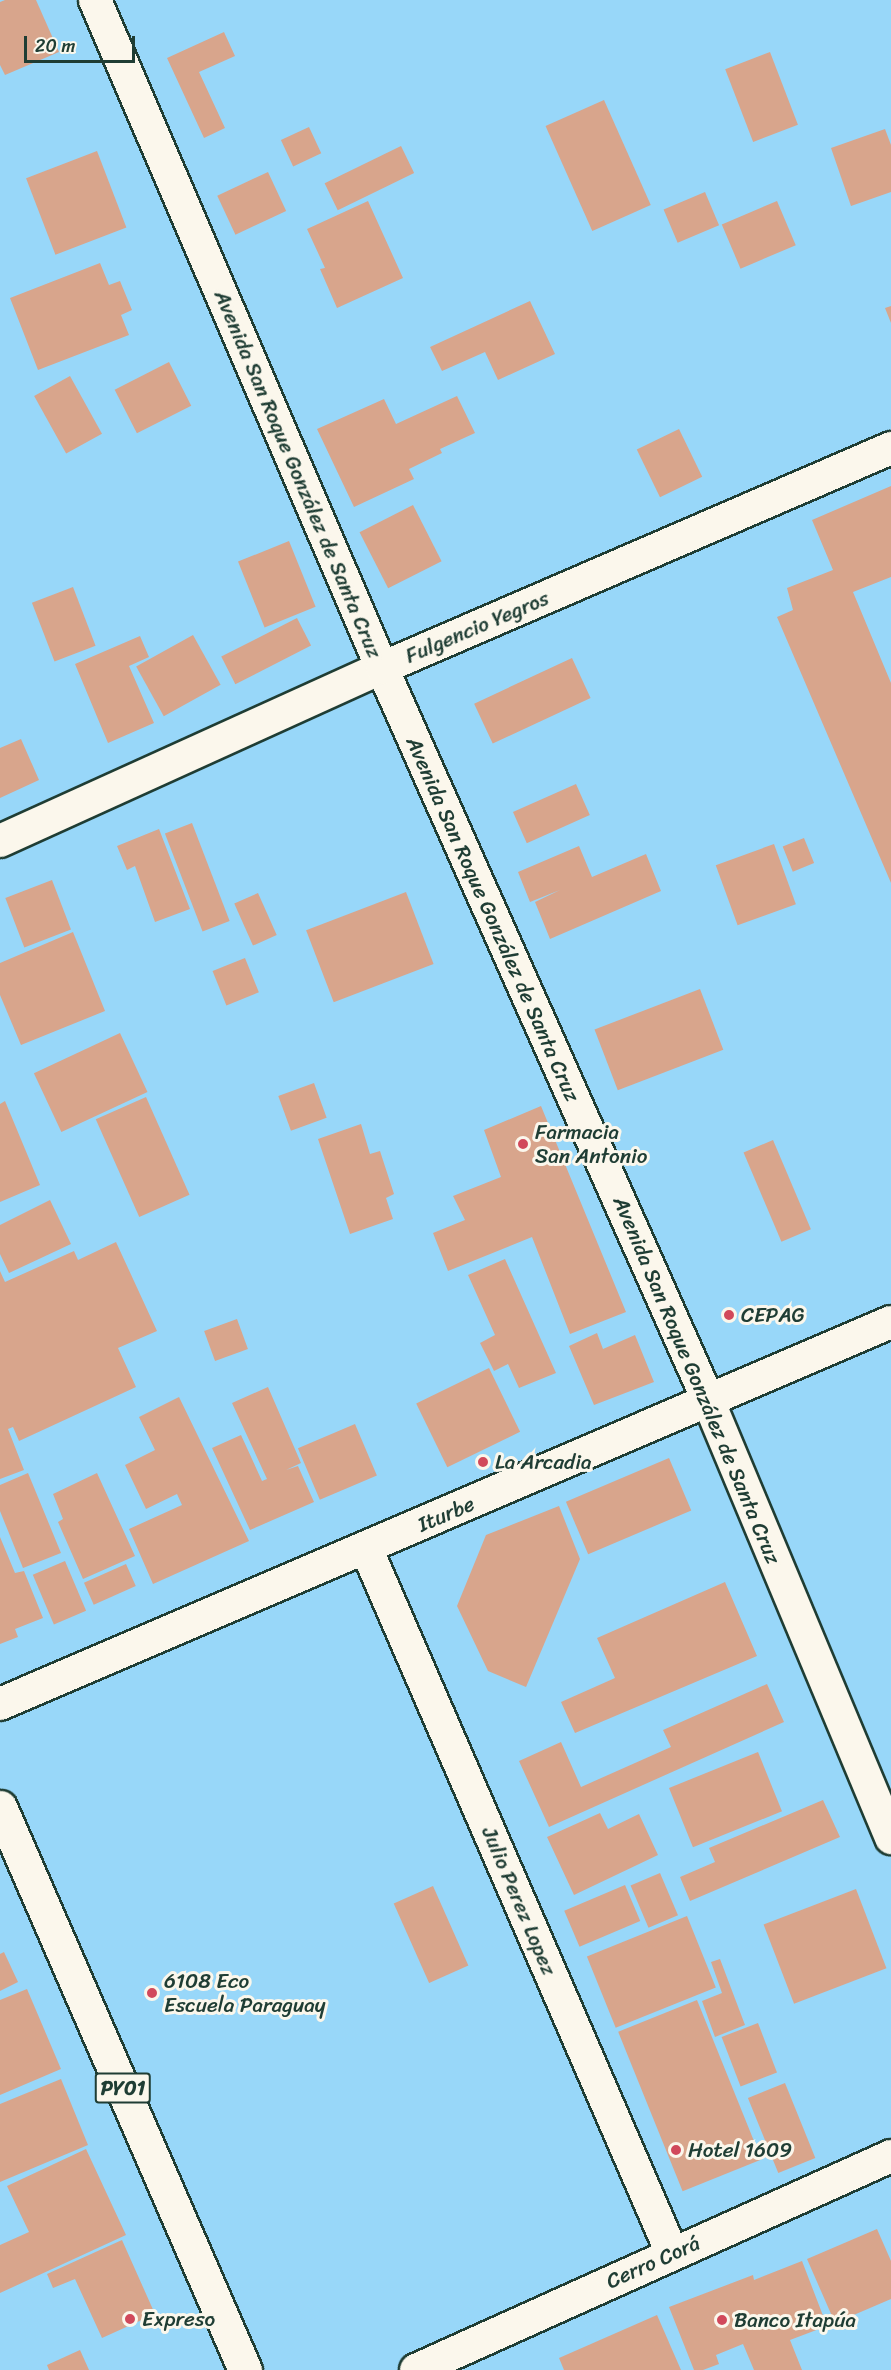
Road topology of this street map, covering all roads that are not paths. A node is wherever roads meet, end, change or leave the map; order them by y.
1 (95, 0) edge
2 (891, 448) edge
3 (382, 668) junction
4 (0, 841) edge
5 (891, 1322) edge
6 (708, 1400) junction
7 (366, 1548) junction
8 (0, 1704) edge
9 (0, 1807) edge
10 (891, 1838) edge
11 (891, 2156) edge
12 (672, 2253) junction
13 (245, 2370) edge
14 (416, 2370) edge

1 - 3 street, Avenida San Roque González de Santa Cruz
2 - 3 street, Fulgencio Yegros
3 - 4 street, Fulgencio Yegros
3 - 6 street, Avenida San Roque González de Santa Cruz
5 - 6 street, Iturbe
6 - 7 street, Iturbe
6 - 10 street, Avenida San Roque González de Santa Cruz
7 - 8 street, Iturbe
7 - 12 street, Julio Perez Lopez
9 - 13 highway, PY01
11 - 12 street, Cerro Corá
12 - 14 street, Cerro Corá

